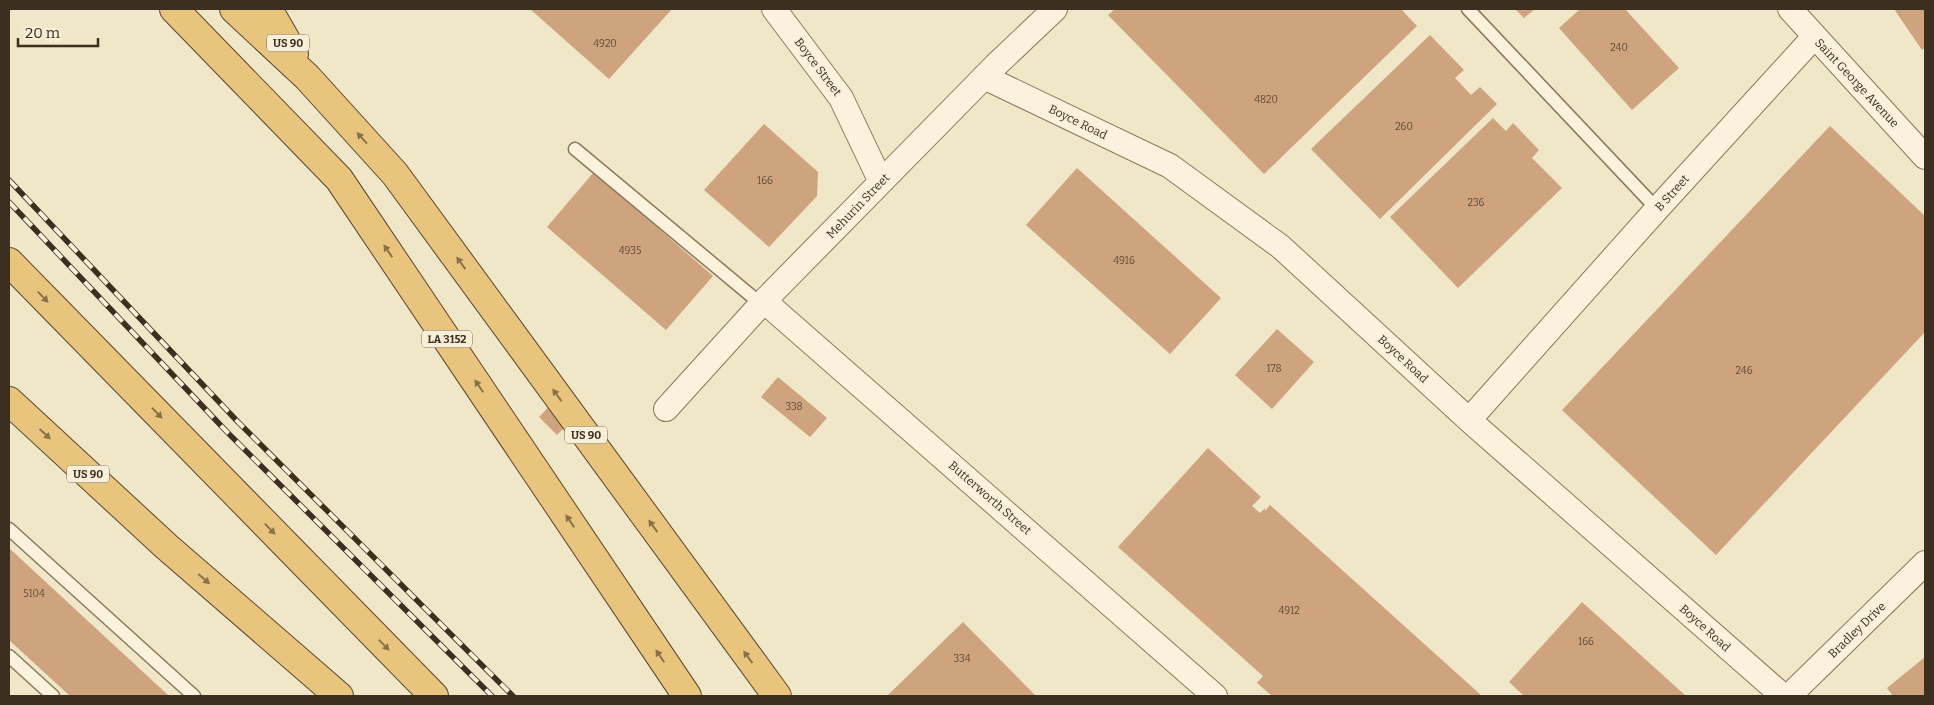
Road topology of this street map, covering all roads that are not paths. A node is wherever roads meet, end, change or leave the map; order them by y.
1 (174, 9) edge
2 (234, 9) edge
3 (268, 9) edge
4 (774, 9) edge
5 (1055, 9) edge
6 (1468, 9) edge
7 (1790, 9) edge
8 (1814, 37) junction
9 (308, 77) junction
10 (984, 77) junction
11 (575, 149) dead end
12 (1925, 157) edge
13 (881, 182) junction
14 (1657, 209) junction
15 (9, 262) edge
16 (763, 302) junction
17 (9, 401) edge
18 (666, 409) dead end
19 (1469, 420) junction
20 (9, 529) edge
21 (1925, 563) edge
22 (9, 656) edge
23 (53, 696) edge
24 (194, 696) edge
25 (339, 696) edge
26 (434, 696) edge
27 (688, 696) edge
28 (777, 696) edge
29 (1215, 696) edge
30 (1783, 696) edge
31 (1789, 696) edge

27 -> 1 highway, LA 3152
2 - 9 highway
3 - 9 highway, US 90
4 - 13 street, Boyce Street
5 - 10 street, Mehurin Street
6 - 14 lane
7 - 8 street, Saint George Avenue
8 - 12 street, Saint George Avenue
8 - 14 street, B Street
28 -> 9 highway, US 90
10 - 13 street, Mehurin Street
10 - 19 street, Boyce Road
11 - 16 lane
13 - 16 street, Mehurin Street
14 - 19 street, B Street
15 -> 26 highway
16 - 18 street, Mehurin Street
16 - 29 street, Butterworth Street
17 -> 25 highway, US 90
19 - 30 street, Boyce Road
20 - 24 lane
21 - 31 street, Bradley Drive
22 - 23 lane

